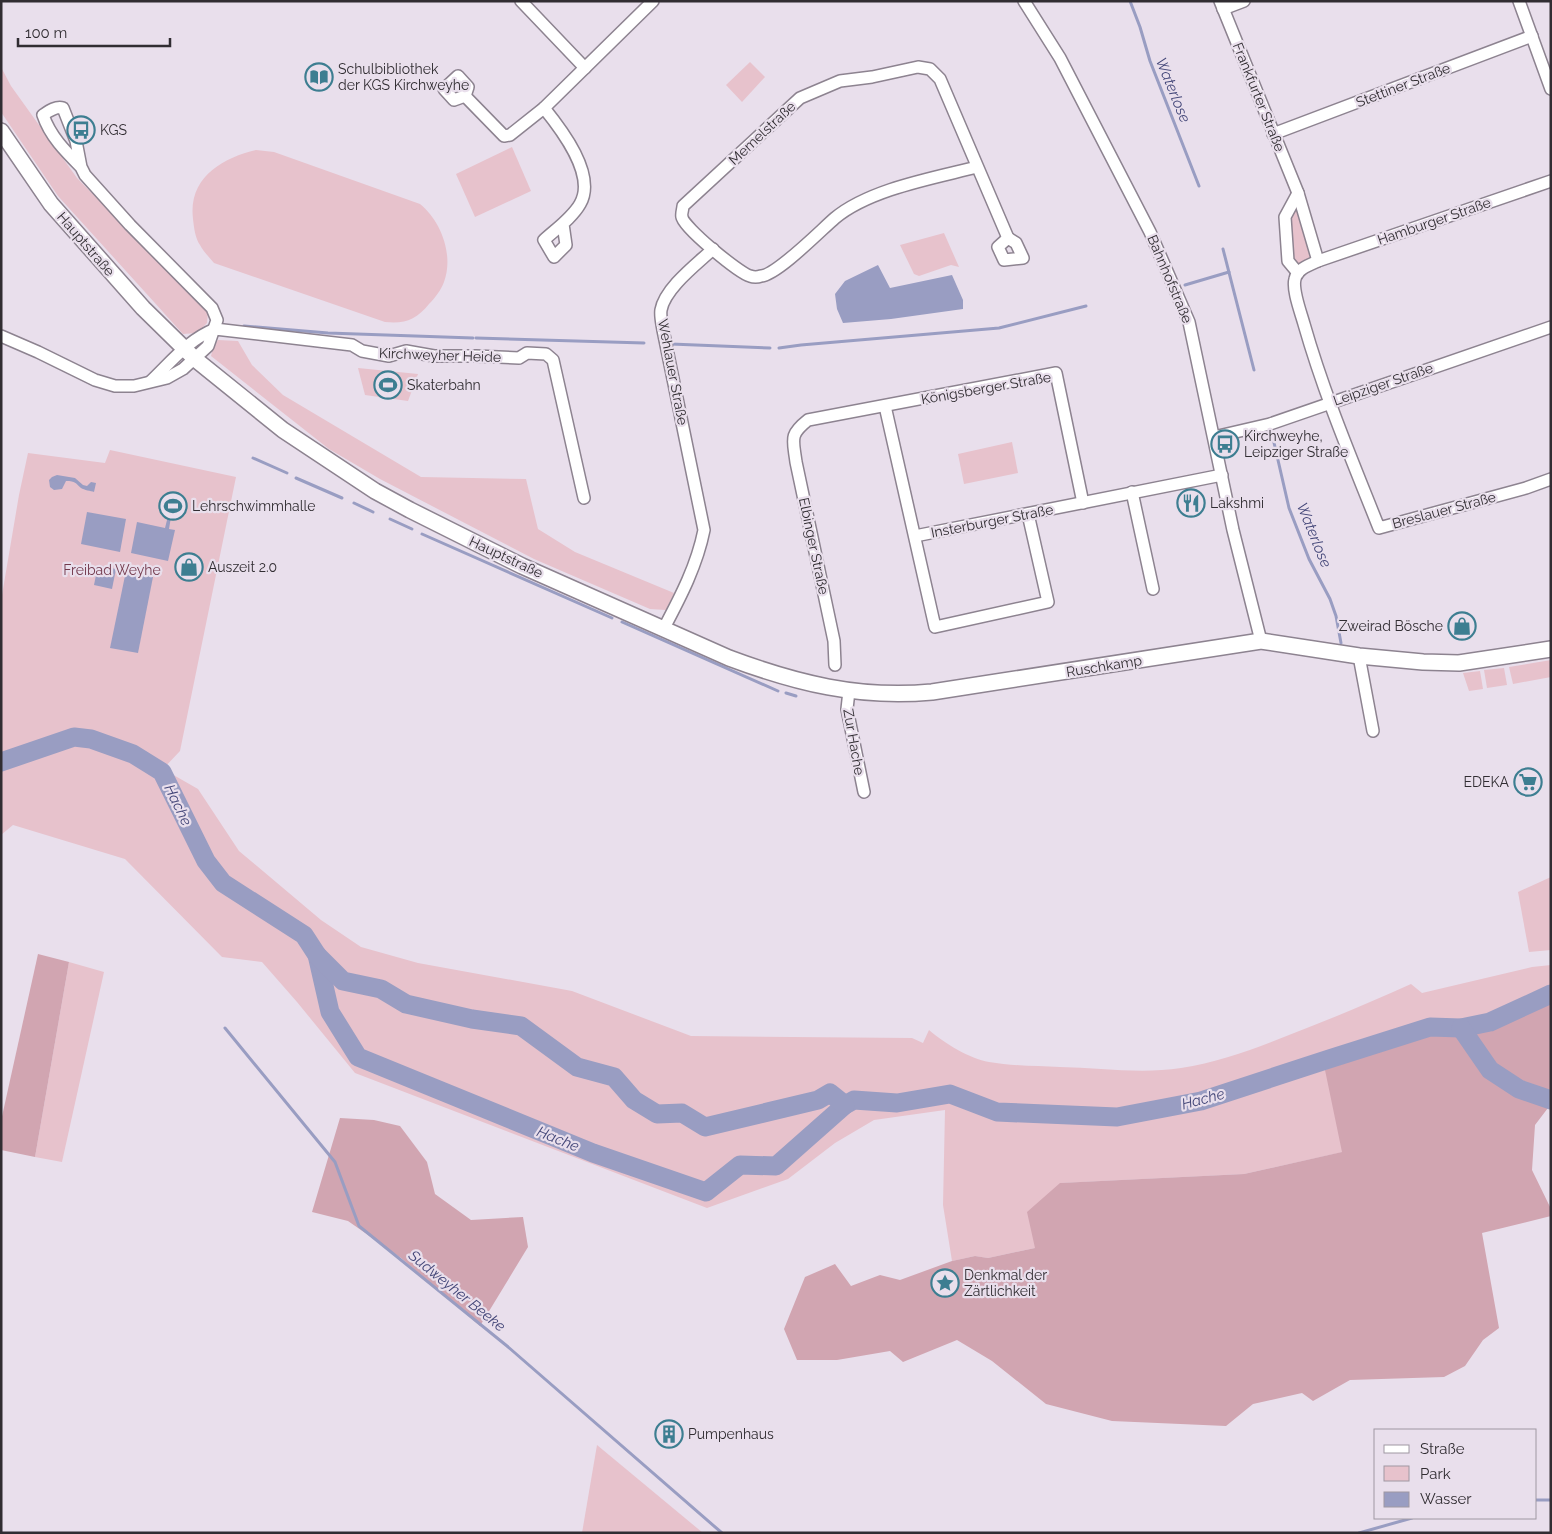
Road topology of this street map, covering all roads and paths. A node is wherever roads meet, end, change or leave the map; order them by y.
1 (522, 1) edge
2 (653, 1) edge
3 (1024, 1) edge
4 (1244, 1) edge
5 (1519, 1) edge
6 (1222, 5) edge
7 (1532, 36) junction
8 (585, 68) junction
9 (1551, 88) edge
10 (465, 96) dead end
11 (544, 108) junction
12 (1, 131) edge
13 (1273, 134) junction
14 (81, 167) junction
15 (977, 167) junction
16 (1551, 181) edge
17 (1298, 193) junction
18 (563, 224) dead end
19 (1008, 238) dead end
20 (713, 250) junction
21 (1318, 261) junction
22 (1298, 273) junction
23 (1551, 327) edge
24 (215, 329) junction
25 (1, 336) edge
26 (183, 348) junction
27 (195, 359) junction
28 (150, 382) junction
29 (1328, 403) junction
30 (885, 406) junction
31 (797, 428) joint
32 (1214, 437) junction
33 (1222, 475) junction
34 (1551, 480) edge
35 (1132, 492) junction
36 (584, 498) dead end
37 (1082, 503) junction
38 (1028, 514) junction
39 (915, 536) junction
40 (1153, 589) dead end
41 (664, 628) junction
42 (1261, 641) junction
43 (1551, 649) edge
44 (1359, 656) junction
45 (835, 665) dead end
46 (849, 691) junction
47 (1373, 731) dead end
48 (864, 792) dead end

1 - 8 street
2 - 8 street
3 - 32 street, Bahnhofstraße
4 - 6 street
5 - 7 street
6 - 13 street, Frankfurter Straße
7 - 9 street
7 - 13 street, Stettiner Straße
8 - 11 street
10 - 11 street
11 - 18 street
12 - 26 main road, Hauptstraße
13 - 17 street, Frankfurter Straße
14 - 14 street
14 - 24 street
15 - 19 street, Memelstraße
15 - 20 street
15 - 20 street, Memelstraße
16 - 21 street, Hamburger Straße
17 - 21 street, Frankfurter Straße
17 - 22 street
20 - 41 street, Wehlauer Straße
21 - 22 street
22 - 29 street
23 - 29 street, Leipziger Straße
24 - 26 street
24 - 27 street
24 - 36 street, Kirchweyher Heide
25 - 28 street
26 - 27 main road, Hauptstraße
26 - 28 street
27 - 28 street
27 - 41 main road, Hauptstraße
29 - 32 street, Leipziger Straße
29 - 34 street, Breslauer Straße
30 - 31 street, Königsberger Straße
30 - 37 street, Königsberger Straße
30 - 39 street, Insterburger Straße
31 - 45 street, Elbinger Straße
32 - 33 street, Bahnhofstraße
33 - 35 street
33 - 42 street, Bahnhofstraße
35 - 37 street
35 - 40 street
37 - 38 street, Insterburger Straße
38 - 39 street, Insterburger Straße
38 - 39 street
41 - 46 main road, Hauptstraße
42 - 44 main road, Ruschkamp
42 - 46 main road, Ruschkamp
43 - 44 main road, Ruschkamp
44 - 47 street
46 - 48 street, Zur Hache

